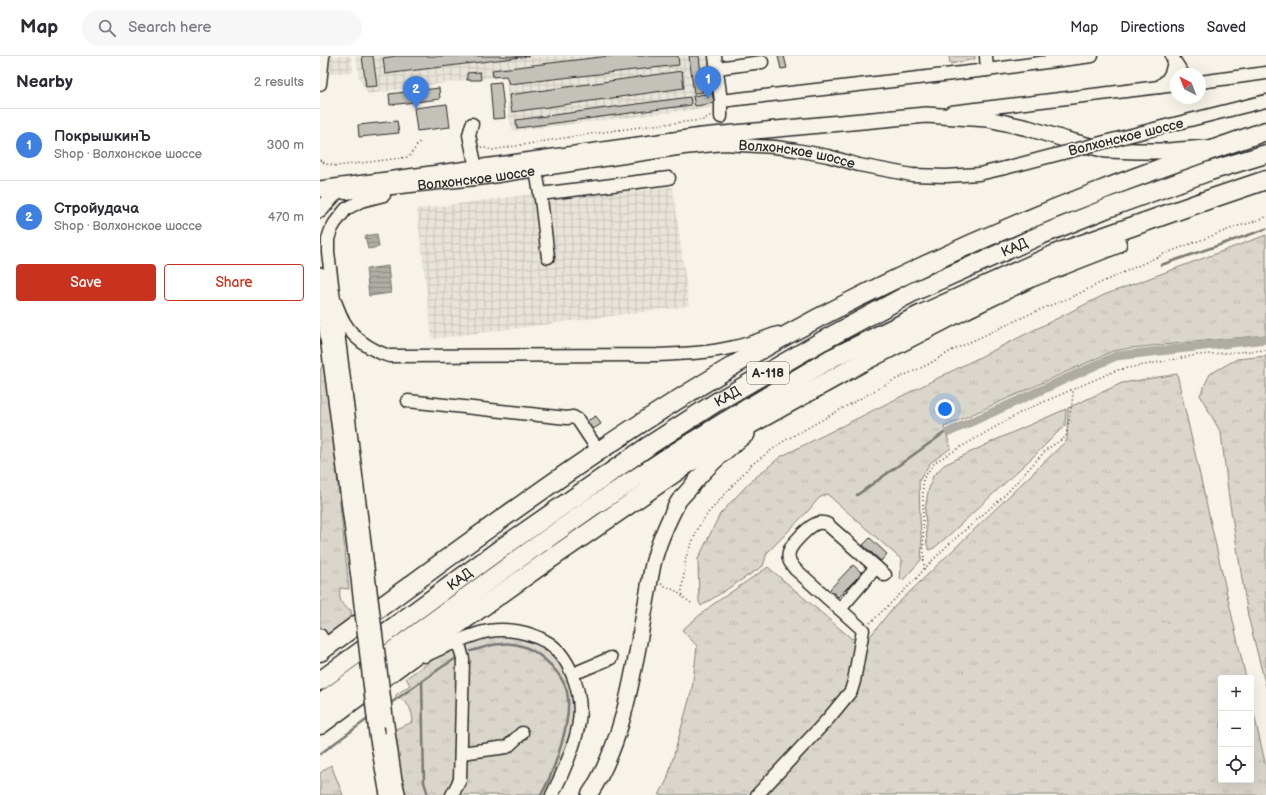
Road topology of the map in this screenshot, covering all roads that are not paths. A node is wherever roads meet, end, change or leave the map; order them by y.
1 (323, 56) edge
2 (986, 56) edge
3 (1092, 56) edge
4 (1172, 58) edge
5 (716, 62) edge
6 (762, 62) dead end
7 (1179, 68) edge
8 (987, 70) junction
9 (1266, 73) edge
10 (1206, 81) edge
11 (320, 84) edge
12 (1170, 86) edge
13 (1159, 87) junction
14 (721, 101) junction
15 (1266, 101) edge
16 (926, 115) junction
17 (716, 116) road end
18 (472, 124) dead end
19 (1266, 131) edge
20 (1224, 146) junction
21 (1266, 154) edge
22 (476, 168) junction
23 (536, 171) junction
24 (669, 178) dead end
25 (1266, 180) edge
26 (434, 184) junction
27 (1246, 187) junction
28 (329, 191) edge
29 (540, 194) junction
30 (320, 210) edge
31 (548, 257) dead end
32 (321, 280) edge
33 (334, 299) junction
34 (320, 304) edge
35 (818, 318) junction
36 (320, 327) edge
37 (320, 333) edge
38 (794, 400) junction
39 (408, 401) dead end
40 (596, 447) dead end
41 (363, 567) junction
42 (876, 567) junction
43 (885, 575) dead end
44 (840, 609) junction
45 (322, 644) edge
46 (459, 644) dead end
47 (611, 658) dead end
48 (402, 664) junction
49 (580, 671) dead end
50 (320, 681) edge
51 (320, 704) edge
52 (320, 725) edge
53 (522, 733) dead end
54 (461, 752) junction
55 (388, 795) edge
56 (399, 795) edge
57 (452, 795) edge
58 (552, 795) edge
59 (589, 795) edge
60 (757, 795) edge

1 - 11 street
2 - 8 street
3 - 8 street
4 - 7 street
4 - 13 street
5 - 6 street
5 - 14 street
8 - 14 street
9 - 10 street
12 - 13 street, Волхонское шоссе
13 - 16 street, Волхонское шоссе
14 - 17 street
15 - 23 street, Волхонское шоссе, bridge
16 - 20 main road
16 - 22 main road, Волхонское шоссе
18 - 22 street
19 - 20 highway
20 - 35 highway
21 - 50 highway, КАД / А-118
22 - 28 main road, Волхонское шоссе
23 - 26 street, Волхонское шоссе
23 - 29 street
24 - 29 street
25 - 27 highway, КАД / А-118
26 - 28 street, Волхонское шоссе
26 - 33 street
27 - 38 highway
27 - 51 highway, КАД / А-118
28 - 30 main road
29 - 31 street
32 - 34 main road
32 - 41 main road
33 - 35 street
33 - 41 street
35 - 45 highway
36 - 37 main road
38 - 48 highway
38 - 59 main road
39 - 40 street
41 - 55 main road, bridge
41 - 56 street, bridge
42 - 43 street
42 - 44 street
42 - 44 street
44 - 60 street
46 - 54 street
47 - 49 street
48 - 52 highway
48 - 58 street
53 - 54 street
54 - 57 street

